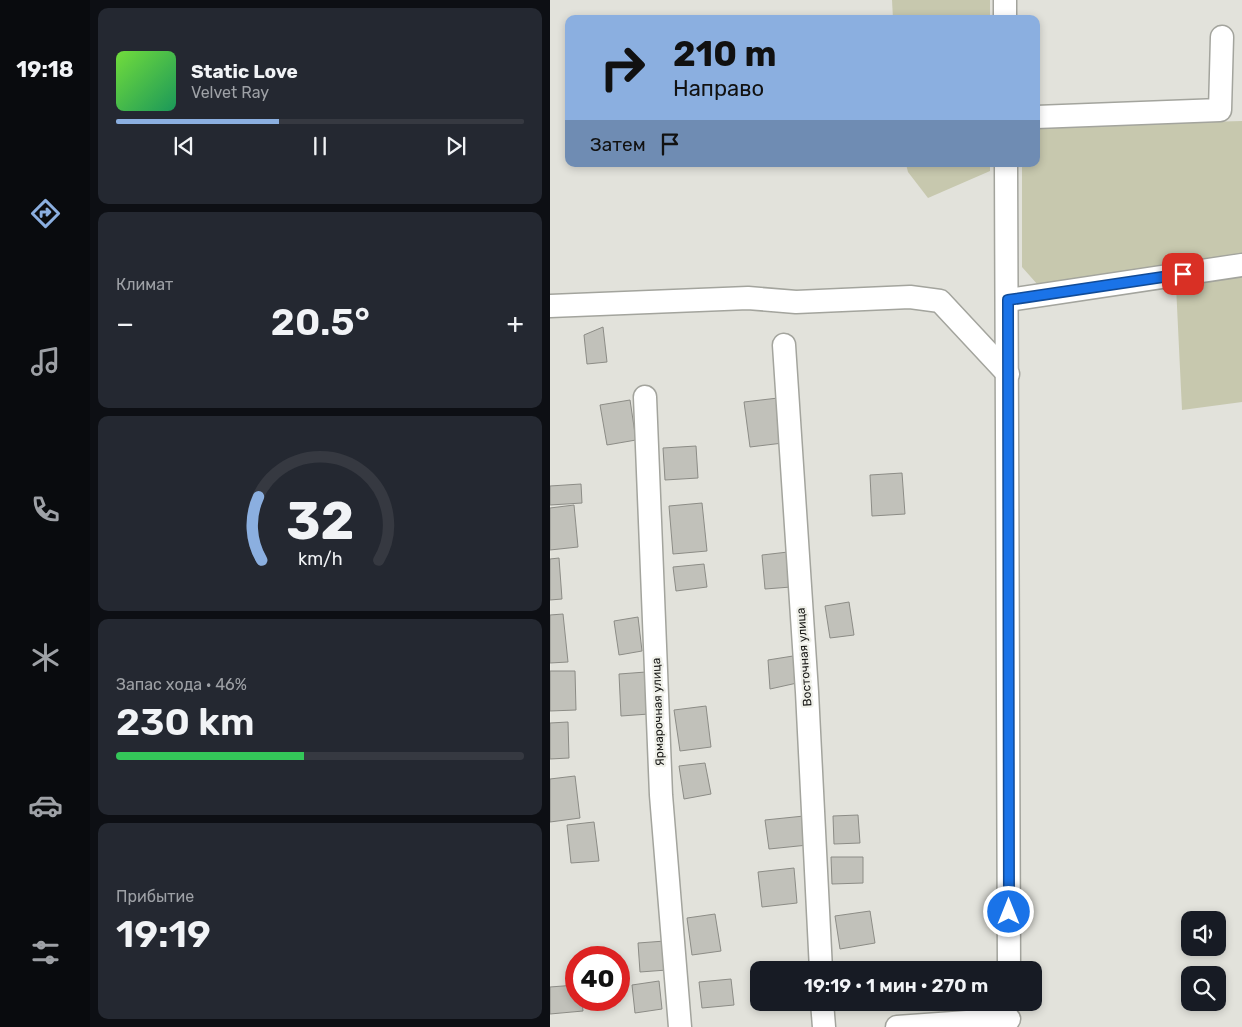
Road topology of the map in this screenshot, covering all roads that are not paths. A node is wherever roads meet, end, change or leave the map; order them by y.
1 (1006, 0) edge
2 (1006, 15) edge
3 (1222, 36) dead end
4 (1040, 117) edge
5 (1006, 167) edge
6 (1242, 265) edge
7 (1008, 300) junction
8 (550, 306) edge
9 (784, 345) dead end
10 (1008, 374) junction
11 (645, 397) dead end
12 (821, 961) edge
13 (1009, 961) edge
14 (823, 1011) edge
15 (1009, 1016) edge
16 (680, 1027) edge
17 (824, 1027) edge
18 (897, 1027) edge

1 - 2 street
3 - 4 street
5 - 7 street
6 - 7 street
7 - 10 street
8 - 10 street
9 - 12 street, Восточная улица
10 - 13 street
11 - 16 street, Ярмарочная улица
14 - 17 street
15 - 18 street

